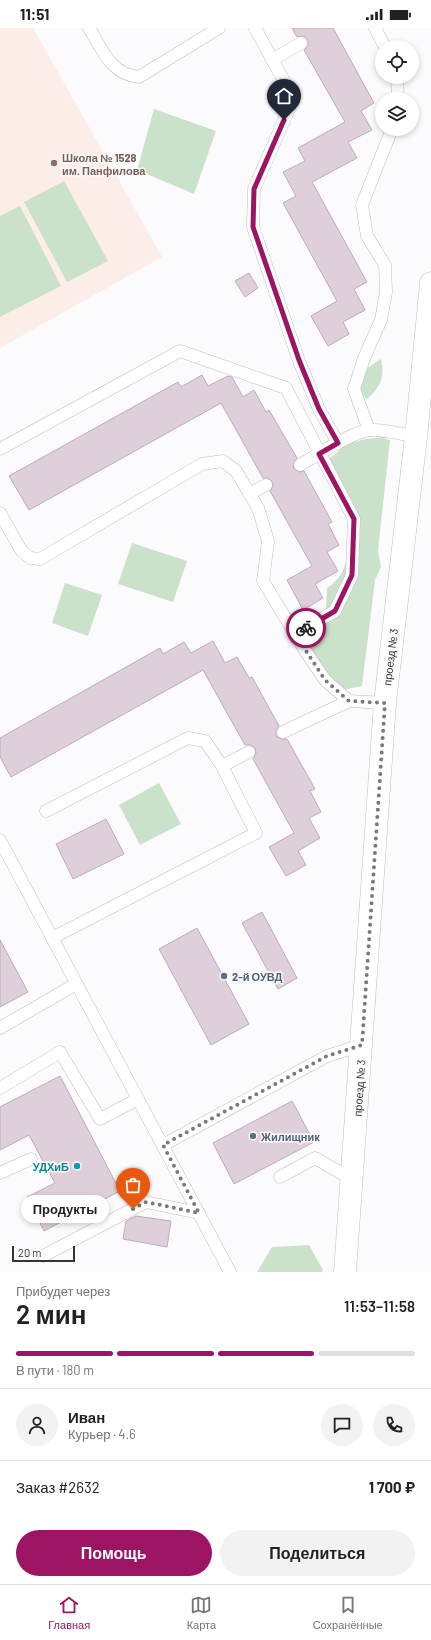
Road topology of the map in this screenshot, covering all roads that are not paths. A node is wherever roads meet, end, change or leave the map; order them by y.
1 (89, 28) edge
2 (219, 28) edge
3 (255, 28) edge
4 (375, 28) edge
5 (381, 40) edge
6 (301, 43) dead end
7 (272, 60) junction
8 (389, 136) edge
9 (431, 283) edge
10 (369, 430) junction
11 (416, 437) junction
12 (338, 443) junction
13 (0, 448) edge
14 (319, 454) junction
15 (300, 465) dead end
16 (266, 485) dead end
17 (249, 494) junction
18 (0, 513) edge
19 (295, 634) junction
20 (349, 701) junction
21 (385, 703) junction
22 (283, 732) dead end
23 (249, 752) dead end
24 (222, 766) junction
25 (46, 811) dead end
26 (0, 840) edge
27 (52, 938) junction
28 (76, 984) junction
29 (0, 1028) edge
30 (362, 1045) junction
31 (0, 1088) edge
32 (138, 1099) junction
33 (163, 1145) junction
34 (31, 1159) dead end
35 (0, 1173) edge
36 (280, 1178) dead end
37 (353, 1180) junction
38 (199, 1213) junction
39 (43, 1256) dead end
40 (230, 1272) edge
41 (345, 1272) edge

1 - 2 lane
3 - 7 lane
4 - 5 lane
6 - 7 lane
7 - 12 lane
8 - 10 lane
9 - 11 street, проезд № 3
10 - 11 lane
10 - 12 lane
11 - 21 street, проезд № 3
12 - 14 lane
13 - 14 lane
14 - 15 lane
14 - 19 lane
16 - 17 lane
17 - 18 lane
17 - 19 lane
19 - 20 lane
20 - 21 lane
20 - 22 lane
21 - 30 street, проезд № 3
23 - 24 lane
24 - 25 lane
24 - 27 lane
26 - 27 lane
27 - 28 lane
28 - 29 lane
28 - 32 lane
30 - 33 lane
30 - 37 street, проезд № 3
31 - 32 lane
32 - 33 lane
33 - 38 lane
34 - 35 lane
36 - 37 lane
37 - 41 street, проезд № 3
38 - 39 lane
38 - 40 lane

